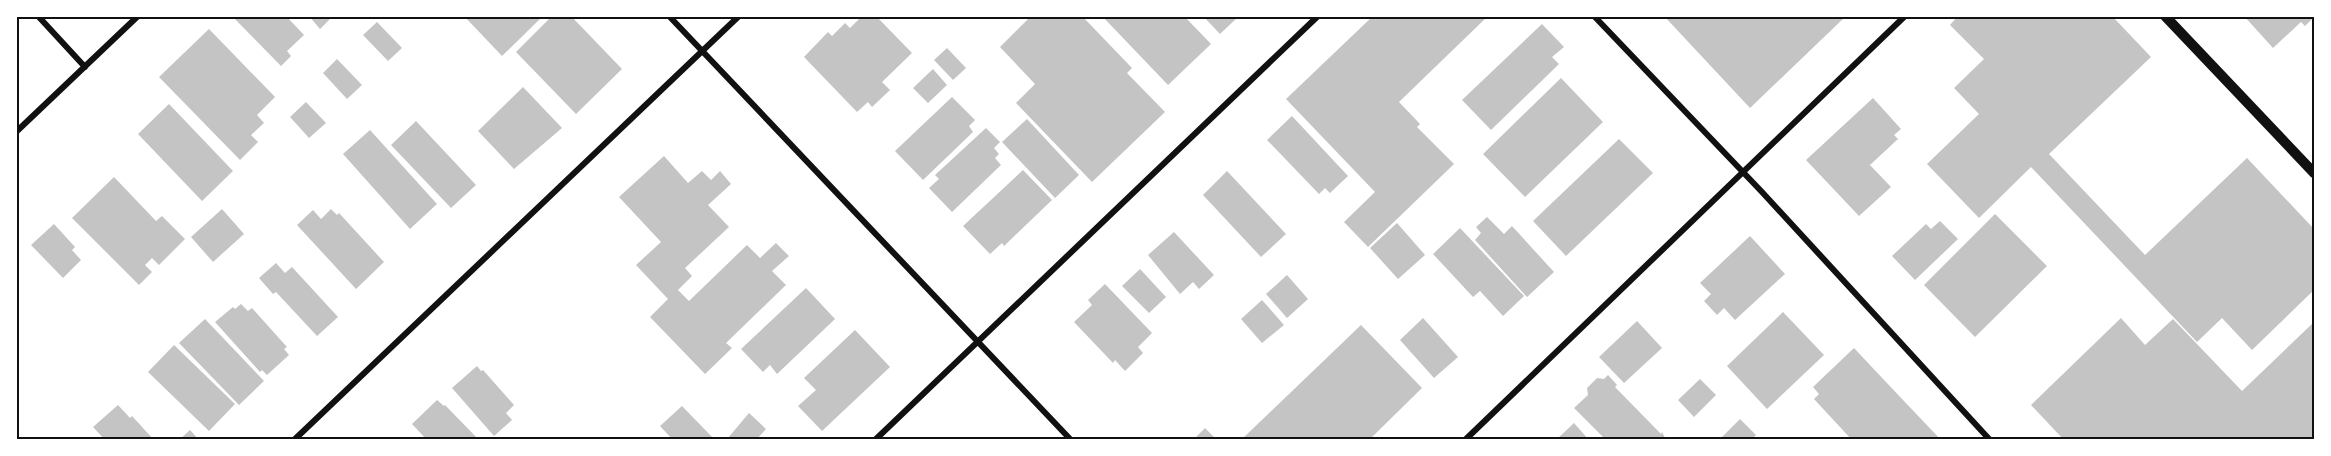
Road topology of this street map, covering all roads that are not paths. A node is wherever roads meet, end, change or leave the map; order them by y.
1 (38, 16) edge
2 (138, 16) edge
3 (669, 16) edge
4 (739, 16) edge
5 (1318, 16) edge
6 (1594, 16) edge
7 (1905, 16) edge
8 (2165, 16) edge
9 (703, 52) junction
10 (84, 67) junction
11 (16, 132) edge
12 (1743, 171) junction
13 (2314, 173) edge
14 (977, 343) junction
15 (294, 440) edge
16 (874, 440) edge
17 (1071, 440) edge
18 (1465, 440) edge
19 (1990, 440) edge

1 - 10 street
2 - 10 street
3 - 9 street
4 - 9 street
5 - 14 street
6 - 12 street
7 - 12 street
8 - 13 street
9 - 14 street
9 - 15 street
10 - 11 street
12 - 18 street
12 - 19 street
14 - 16 street
14 - 17 street

